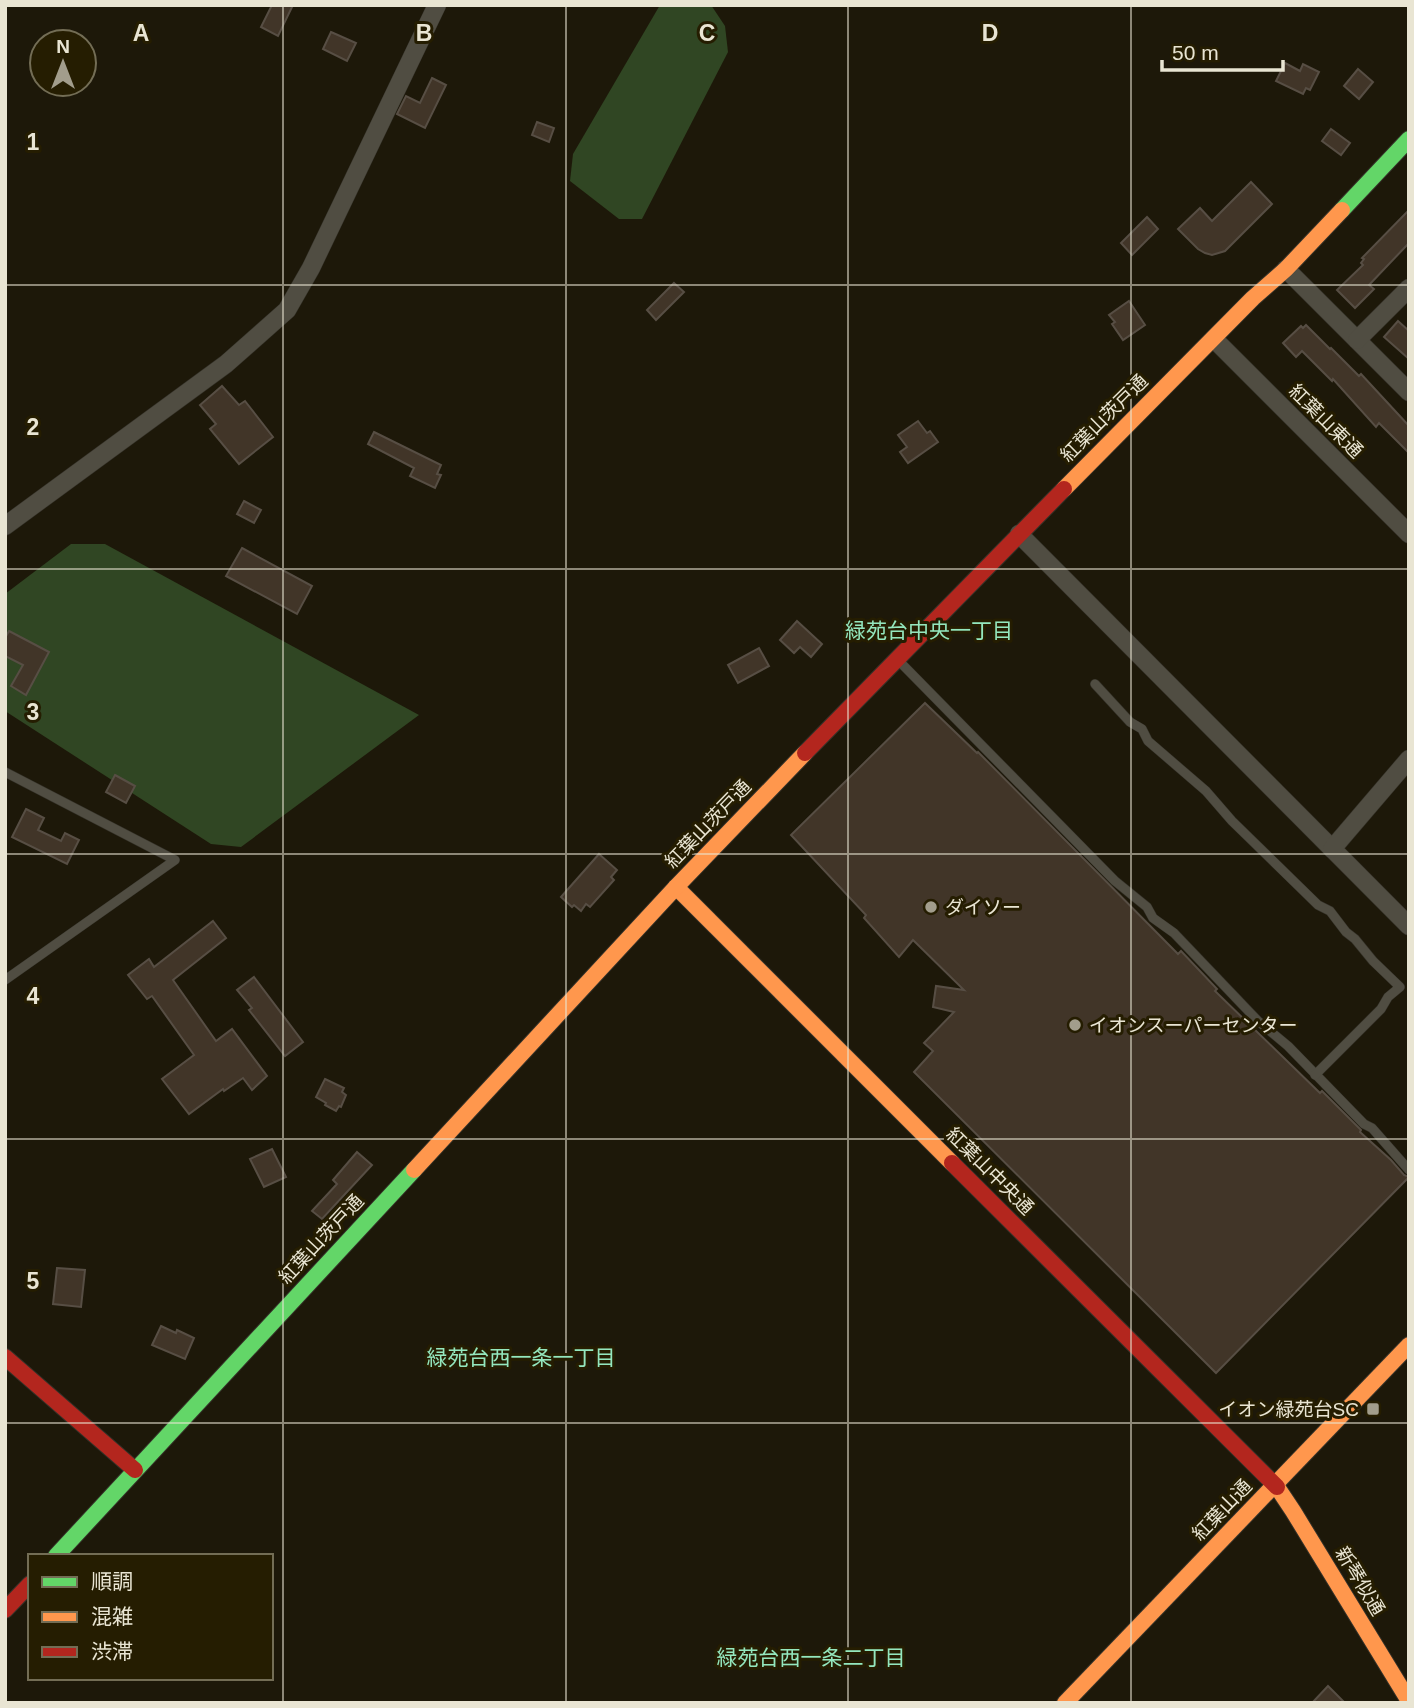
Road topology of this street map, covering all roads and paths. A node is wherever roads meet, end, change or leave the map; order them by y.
1 (437, 5) edge
2 (1409, 139) edge
3 (1286, 269) junction
4 (1409, 288) edge
5 (1214, 339) junction
6 (1357, 340) junction
7 (1409, 392) edge
8 (5, 526) edge
9 (1018, 534) junction
10 (1409, 534) edge
11 (897, 658) junction
12 (1095, 684) dead end
13 (1409, 759) edge
14 (5, 772) edge
15 (1332, 849) junction
16 (676, 887) junction
17 (1409, 926) edge
18 (5, 980) edge
19 (1315, 1076) junction
20 (1409, 1170) edge
21 (1409, 1345) edge
22 (5, 1357) edge
23 (135, 1470) junction
24 (1275, 1485) junction
25 (57, 1554) edge
26 (28, 1586) edge
27 (5, 1610) edge
28 (1409, 1701) edge
29 (1065, 1703) edge

1 - 8 street
2 - 3 street, 紅葉山茨戸通
3 - 5 street, 紅葉山茨戸通
3 - 6 street
4 - 6 street
5 - 9 street, 紅葉山茨戸通
5 - 10 street, 紅葉山東通
6 - 7 street
9 - 11 street, 紅葉山茨戸通
9 - 15 street
11 - 16 street, 紅葉山茨戸通
11 - 19 lane
12 - 19 lane
13 - 15 street
14 - 18 lane
15 - 17 street
16 - 23 street, 紅葉山茨戸通
16 - 24 street, 紅葉山中央通
19 - 20 lane
21 - 24 street, 紅葉山通
22 - 23 street
23 - 25 street, 紅葉山茨戸通
24 - 28 street, 新琴似通
24 - 29 street, 紅葉山通
26 - 27 street

